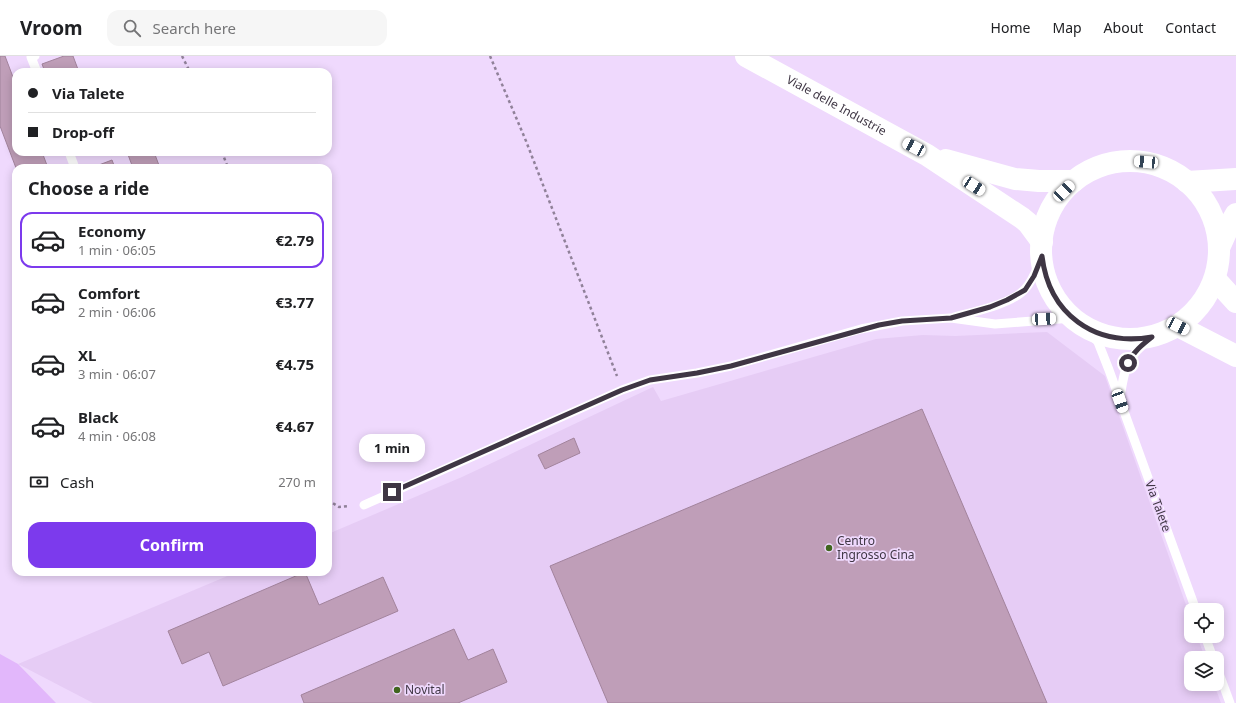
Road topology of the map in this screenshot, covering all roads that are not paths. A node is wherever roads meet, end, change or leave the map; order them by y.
1 (34, 56) edge
2 (746, 56) edge
3 (35, 68) edge
4 (927, 154) junction
5 (1236, 179) edge
6 (1074, 181) junction
7 (1187, 182) junction
8 (1236, 214) edge
9 (1219, 248) junction
10 (1042, 249) junction
11 (1215, 279) junction
12 (1236, 302) edge
13 (951, 318) junction
14 (1078, 322) junction
15 (1178, 326) junction
16 (1152, 337) junction
17 (1236, 356) edge
18 (1120, 401) junction
19 (364, 505) road end
20 (1193, 603) edge
21 (1224, 687) edge
22 (1230, 703) edge

1 - 3 lane
2 - 4 main road, Viale delle Industrie
4 - 6 main road, Viale delle Industrie
4 - 10 main road, Viale delle Industrie
5 - 7 main road
6 - 7 main road, Viale delle Industrie
6 - 10 main road, Viale delle Industrie
7 - 9 main road, Viale delle Industrie
8 - 9 main road
9 - 11 main road, Viale delle Industrie
10 - 13 lane
10 - 14 main road, Viale delle Industrie
11 - 12 main road
11 - 15 main road, Viale delle Industrie
13 - 14 lane
13 - 19 lane
14 - 16 main road, Viale delle Industrie
14 - 18 lane, Via Talete
15 - 16 main road, Viale delle Industrie
15 - 17 main road
16 - 18 lane, Via Talete
18 - 20 lane, Via Talete
21 - 22 lane

